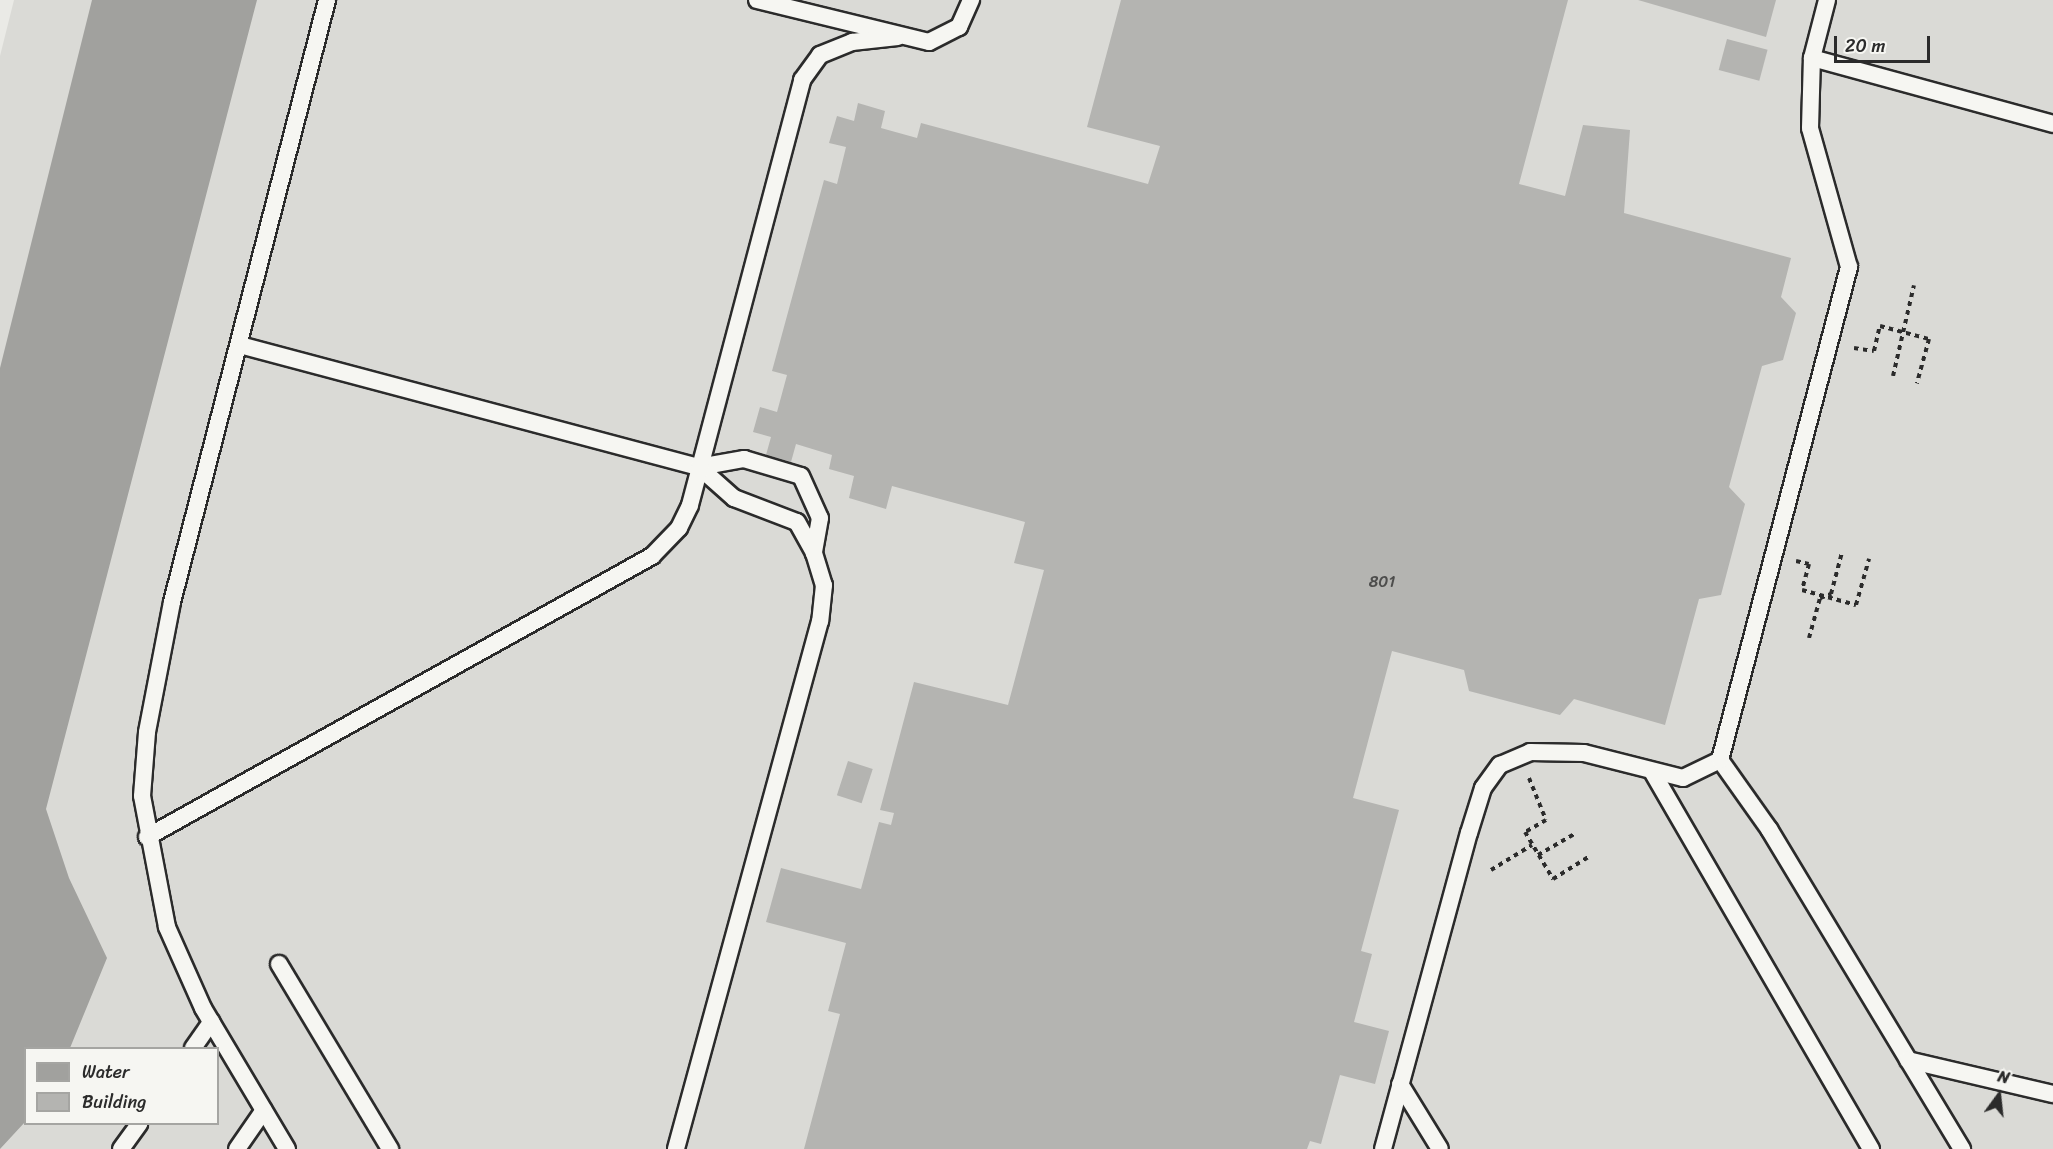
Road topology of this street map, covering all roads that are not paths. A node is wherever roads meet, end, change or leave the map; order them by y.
1 (327, 0) edge
2 (757, 0) edge
3 (971, 0) edge
4 (1827, 0) edge
5 (898, 37) junction
6 (1812, 58) junction
7 (2053, 124) edge
8 (240, 345) junction
9 (699, 467) junction
10 (814, 553) junction
11 (1720, 760) junction
12 (1653, 773) junction
13 (147, 837) junction
14 (279, 964) dead end
15 (212, 1022) junction
16 (194, 1047) edge
17 (1908, 1060) junction
18 (1400, 1084) junction
19 (2053, 1094) edge
20 (264, 1110) junction
21 (138, 1125) edge
22 (121, 1149) edge
23 (237, 1149) edge
24 (286, 1149) edge
25 (390, 1149) edge
26 (676, 1149) edge
27 (1383, 1149) edge
28 (1440, 1149) edge
29 (1871, 1149) edge
30 (1962, 1149) edge

1 - 8 lane
2 - 5 lane
3 - 5 lane
4 - 6 lane
5 - 9 lane
6 - 7 lane
6 - 11 lane
8 - 9 lane
8 - 13 lane
9 - 10 lane
9 - 10 lane
9 - 13 lane
10 - 26 lane
11 - 12 lane
11 - 17 lane
12 - 18 lane
12 - 29 lane
13 - 15 lane
14 - 25 lane
15 - 16 lane
15 - 20 lane
17 - 19 lane
17 - 30 lane
18 - 27 lane
18 - 28 lane
20 - 23 lane
20 - 24 lane
21 - 22 lane

